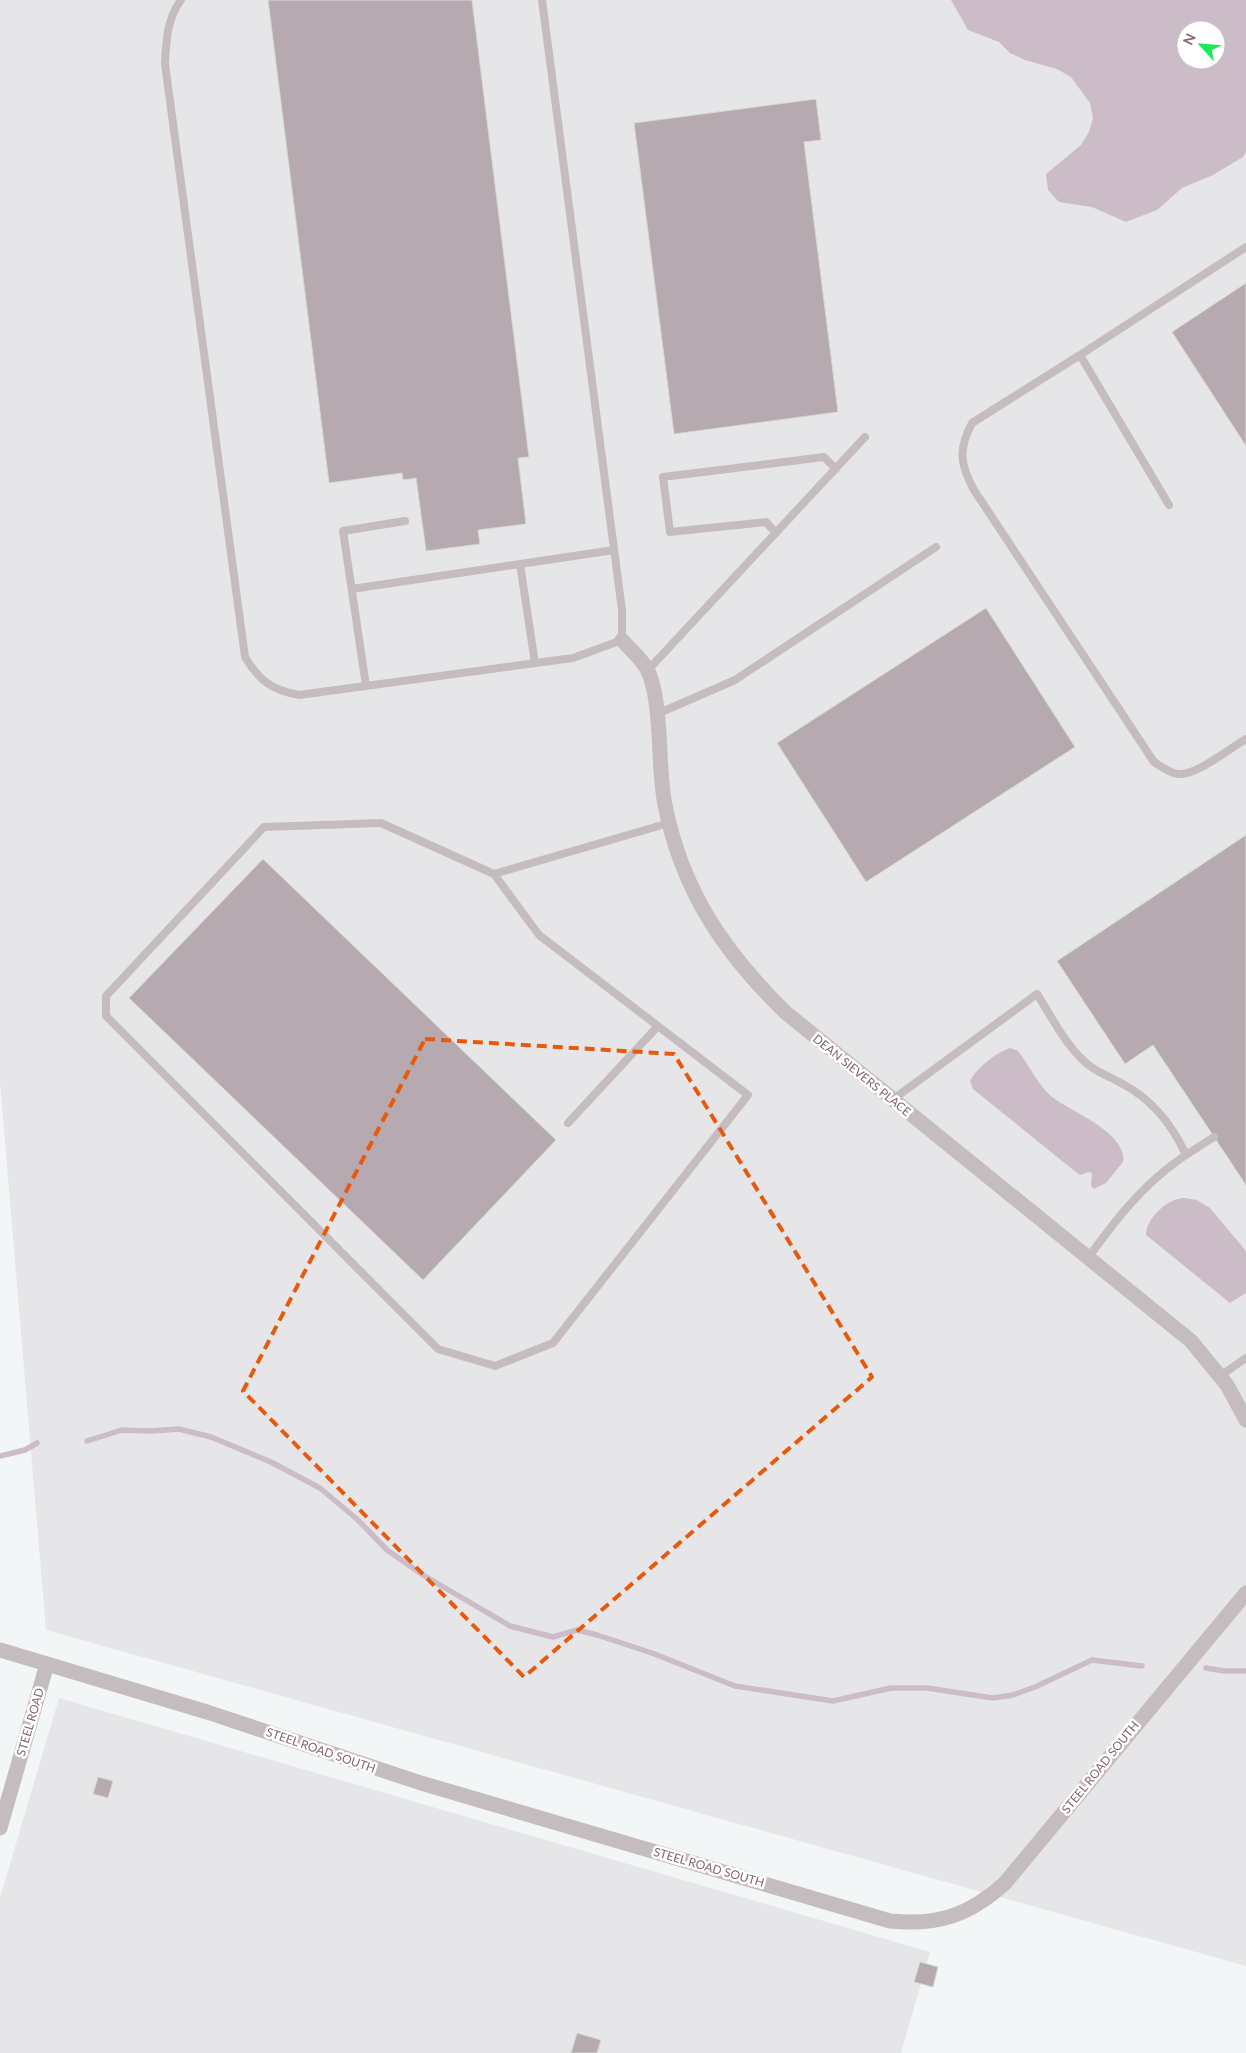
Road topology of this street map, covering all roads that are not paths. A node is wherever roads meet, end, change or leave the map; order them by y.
1 (181, 0) edge
2 (542, 0) edge
3 (1246, 248) edge
4 (1080, 355) junction
5 (865, 437) dead end
6 (836, 469) junction
7 (1169, 505) dead end
8 (405, 521) dead end
9 (776, 533) junction
10 (936, 546) dead end
11 (614, 550) junction
12 (520, 564) junction
13 (352, 589) junction
14 (622, 640) junction
15 (535, 663) junction
16 (648, 670) junction
17 (366, 686) junction
18 (657, 714) junction
19 (1246, 738) edge
20 (669, 824) junction
21 (494, 874) junction
22 (658, 1026) junction
23 (892, 1100) junction
24 (568, 1123) dead end
25 (1214, 1137) dead end
26 (1186, 1155) junction
27 (1088, 1258) junction
28 (1246, 1358) edge
29 (1220, 1376) junction
30 (1246, 1420) edge
31 (1246, 1593) edge
32 (0, 1650) edge
33 (47, 1664) junction
34 (0, 1828) edge

1 - 17 lane
2 - 11 lane
3 - 4 lane
4 - 7 lane
4 - 19 lane
5 - 6 lane
6 - 9 lane
6 - 9 lane
8 - 13 lane
9 - 16 lane
10 - 18 lane
11 - 12 lane
11 - 14 lane
12 - 13 lane
12 - 15 lane
13 - 17 lane
14 - 15 lane
14 - 16 street, DEAN SIEVERS PLACE
15 - 17 lane
16 - 18 street, DEAN SIEVERS PLACE
18 - 20 street, DEAN SIEVERS PLACE
20 - 21 lane
20 - 23 street, DEAN SIEVERS PLACE
21 - 22 lane
21 - 22 lane
22 - 24 lane
23 - 26 lane
23 - 27 street, DEAN SIEVERS PLACE
25 - 26 lane
26 - 27 lane
27 - 29 street, DEAN SIEVERS PLACE
28 - 29 lane
29 - 30 street, DEAN SIEVERS PLACE
31 - 33 street, STEEL ROAD SOUTH
32 - 33 street
33 - 34 street, STEEL ROAD

